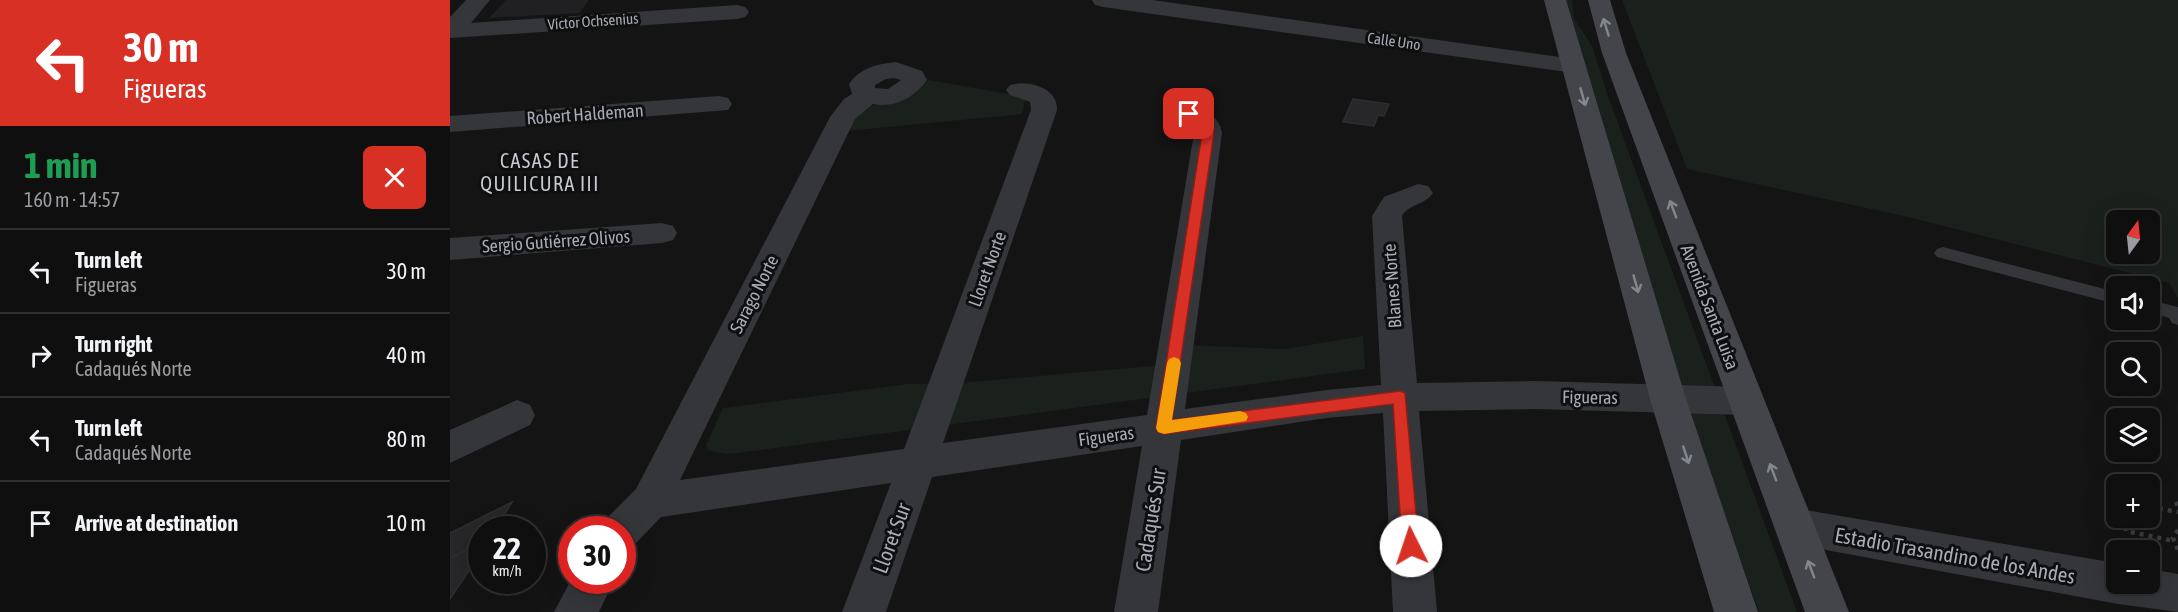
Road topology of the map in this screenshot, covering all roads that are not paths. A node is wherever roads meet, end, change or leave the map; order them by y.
1 (479, 0) edge
2 (1103, 0) edge
3 (1555, 0) edge
4 (1599, 0) edge
5 (1215, 8) edge
6 (737, 12) dead end
7 (450, 31) edge
8 (1574, 66) junction
9 (1018, 90) dead end
10 (868, 95) dead end
11 (719, 104) dead end
12 (1176, 113) dead end
13 (450, 124) edge
14 (1418, 193) dead end
15 (662, 232) dead end
16 (450, 249) edge
17 (1943, 253) dead end
18 (2106, 295) edge
19 (2160, 309) edge
20 (2178, 318) edge
21 (1400, 397) junction
22 (1668, 399) junction
23 (1745, 401) junction
24 (517, 415) dead end
25 (1164, 428) junction
26 (450, 447) edge
27 (918, 463) junction
28 (650, 501) junction
29 (636, 516) edge
30 (1794, 526) junction
31 (2106, 581) edge
32 (2160, 591) edge
33 (586, 594) edge
34 (2178, 594) edge
35 (576, 612) edge
36 (864, 612) edge
37 (1136, 612) edge
38 (1415, 612) edge
39 (1736, 612) edge
40 (1827, 612) edge

1 - 7 street
2 - 5 street, Calle Uno
3 - 8 main road
23 -> 4 main road, Avenida Santa Luisa
5 - 8 street, Calle Uno
6 - 7 street, Víctor Ochsenius
8 -> 22 main road
9 - 27 street, Lloret Norte
10 - 28 street, Sarago Norte
11 - 13 street, Robert Haldeman
12 - 25 street, Cadaqués Sur
14 - 21 street, Blanes Norte
15 - 16 street, Sergio Gutiérrez Olivos
17 - 18 lane
19 - 20 lane
21 - 22 street, Figueras
21 - 25 street, Figueras
21 - 38 street, Blanes Norte
22 - 23 street, Figueras
22 -> 39 main road
30 -> 23 main road, Avenida Santa Luisa
24 - 26 street
25 - 27 street, Figueras
25 - 37 street, Cadaqués Sur
27 - 28 street, Figueras
27 - 36 street, Lloret Sur
28 - 29 street, Sarago Norte
30 - 31 street, Estadio Trasandino de los Andes
40 -> 30 main road, Avenida Santa Luisa
32 - 34 street, Estadio Trasandino de los Andes
33 - 35 street

